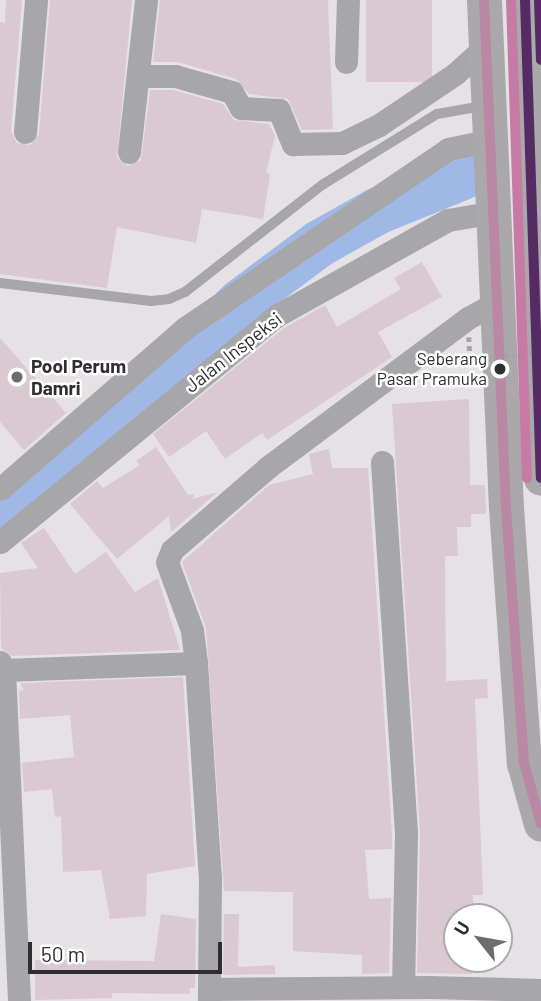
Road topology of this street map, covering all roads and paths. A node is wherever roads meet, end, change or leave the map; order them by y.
1 (36, 0) edge
2 (146, 0) edge
3 (348, 0) edge
4 (484, 0) edge
5 (525, 0) edge
6 (486, 46) junction
7 (346, 62) dead end
8 (138, 76) junction
9 (489, 105) junction
10 (26, 132) dead end
11 (492, 143) junction
12 (130, 152) dead end
13 (495, 211) junction
14 (0, 283) edge
15 (534, 300) junction
16 (497, 302) junction
17 (469, 337) dead end
18 (541, 353) edge
19 (383, 462) dead end
20 (541, 478) edge
21 (0, 489) edge
22 (0, 542) edge
23 (189, 663) junction
24 (2, 666) edge
25 (4, 769) edge
26 (541, 824) edge
27 (403, 987) junction
28 (541, 990) edge
29 (302, 994) edge
30 (209, 995) edge
31 (19, 1001) edge

1 - 10 street
2 - 8 street
3 - 7 street
4 - 6 main road
5 - 15 main road
6 - 8 street
6 - 9 main road
8 - 12 street
9 - 11 main road
9 - 14 lane
11 - 13 main road
11 - 21 street
13 - 15 main road
13 - 16 main road
13 - 22 street, Jalan Inspeksi
15 - 20 main road
16 - 23 street
16 - 26 main road
17 - 18 path, bridge
19 - 27 street
23 - 24 street
23 - 30 street
24 - 25 street
25 - 31 street
27 - 28 street
27 - 29 street
29 - 30 street

